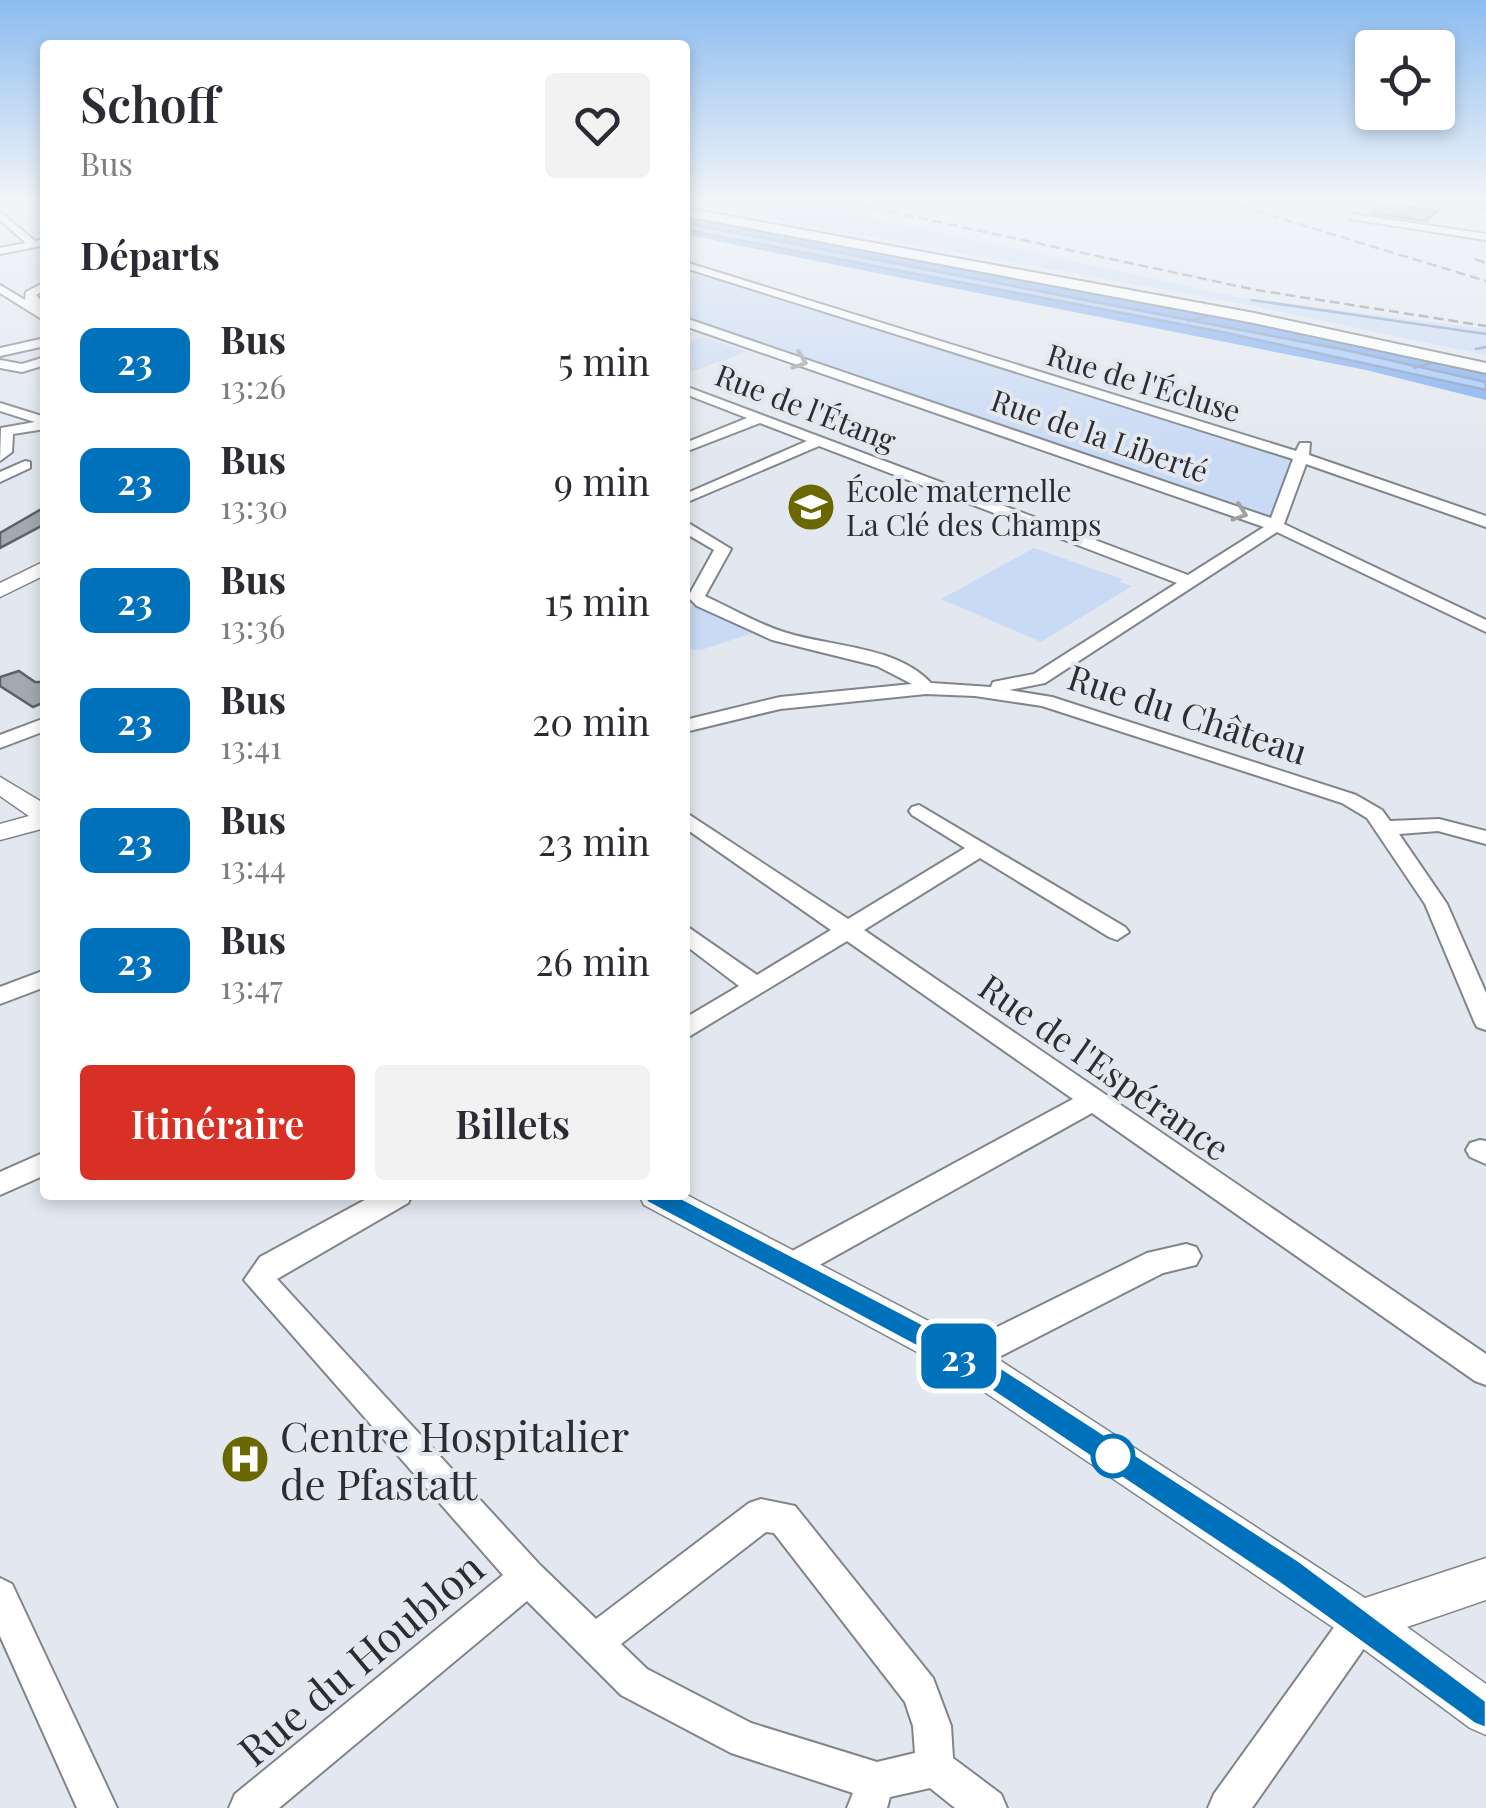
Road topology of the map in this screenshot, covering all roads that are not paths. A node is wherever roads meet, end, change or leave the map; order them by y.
1 (753, 286) edge
2 (1089, 286) edge
3 (1123, 286) edge
4 (40, 288) edge
5 (3, 293) edge
6 (40, 307) edge
7 (40, 315) edge
8 (690, 324) edge
9 (40, 343) edge
10 (0, 352) edge
11 (1486, 359) edge
12 (40, 363) edge
13 (0, 364) edge
14 (1486, 368) edge
15 (690, 392) edge
16 (0, 408) edge
17 (760, 418) junction
18 (40, 421) edge
19 (40, 424) edge
20 (3, 431) edge
21 (690, 434) edge
22 (705, 440) junction
23 (819, 441) junction
24 (690, 446) edge
25 (1303, 452) junction
26 (0, 457) edge
27 (24, 465) dead end
28 (0, 478) edge
29 (690, 481) edge
30 (706, 488) junction
31 (690, 496) edge
32 (1486, 522) edge
33 (1276, 526) junction
34 (690, 529) edge
35 (40, 571) edge
36 (1188, 581) junction
37 (0, 591) edge
38 (1486, 627) edge
39 (1039, 679) junction
40 (926, 688) junction
41 (975, 690) junction
42 (1055, 704) junction
43 (690, 725) edge
44 (40, 726) edge
45 (0, 742) edge
46 (0, 784) edge
47 (918, 811) dead end
48 (40, 814) edge
49 (40, 815) edge
50 (1382, 815) junction
51 (690, 821) edge
52 (0, 829) edge
53 (1486, 838) edge
54 (979, 849) junction
55 (846, 930) junction
56 (1117, 932) dead end
57 (690, 936) edge
58 (40, 980) edge
59 (756, 986) junction
60 (0, 996) edge
61 (1486, 1021) edge
62 (690, 1027) edge
63 (1093, 1100) junction
64 (40, 1165) edge
65 (0, 1184) edge
66 (389, 1200) edge
67 (665, 1200) edge
68 (1186, 1256) dead end
69 (794, 1269) junction
70 (970, 1362) junction
71 (1486, 1371) edge
72 (528, 1577) junction
73 (1486, 1579) edge
74 (0, 1596) edge
75 (1361, 1621) junction
76 (593, 1643) junction
77 (1486, 1712) edge
78 (934, 1768) junction
79 (872, 1794) edge
80 (97, 1808) edge
81 (248, 1808) edge
82 (987, 1808) edge
83 (1228, 1808) edge

1 - 25 street, Rue de l'Écluse
2 - 14 highway
3 - 11 highway
4 - 6 street
5 - 7 street
8 -> 33 street, Rue de la Liberté
9 - 10 street
12 - 13 street
15 - 17 street, Rue de l'Étang
16 - 18 street
17 - 22 street
17 - 23 street, Rue de l'Étang
19 - 20 street
20 - 26 street
21 - 22 street
22 - 24 street
23 - 30 street
23 - 36 street, Rue de l'Étang
25 - 32 street, Rue de l'Écluse
25 - 33 street
27 - 28 street
29 - 30 street
30 - 31 street
33 - 36 street
33 - 38 street, Rue de la Liberté
34 - 40 street
35 - 37 main road
36 - 39 street
39 - 41 street, Rue du Château
39 - 42 street
40 - 41 street, Rue du Château
40 - 43 street, Rue du Château
41 - 42 street, Rue du Château
42 - 50 street, Rue du Château
44 - 45 street
46 - 48 main road
47 - 54 street
49 - 52 main road
50 - 53 street
50 - 61 street
51 - 55 street, Rue de l'Espérance
54 - 55 street
54 - 56 street
55 - 59 street
55 - 63 street, Rue de l'Espérance
57 - 59 street
58 - 60 street
59 - 62 street
63 - 69 street
63 - 71 street, Rue de l'Espérance
64 - 65 street
66 - 72 street
67 - 69 main road
68 - 70 street
69 - 70 main road
70 - 75 main road
72 - 76 street
72 - 81 street, Rue du Houblon
73 - 75 main road
74 - 80 street
75 - 77 main road
75 - 83 street
76 - 78 street
76 - 79 street
78 - 79 street
78 - 82 street

